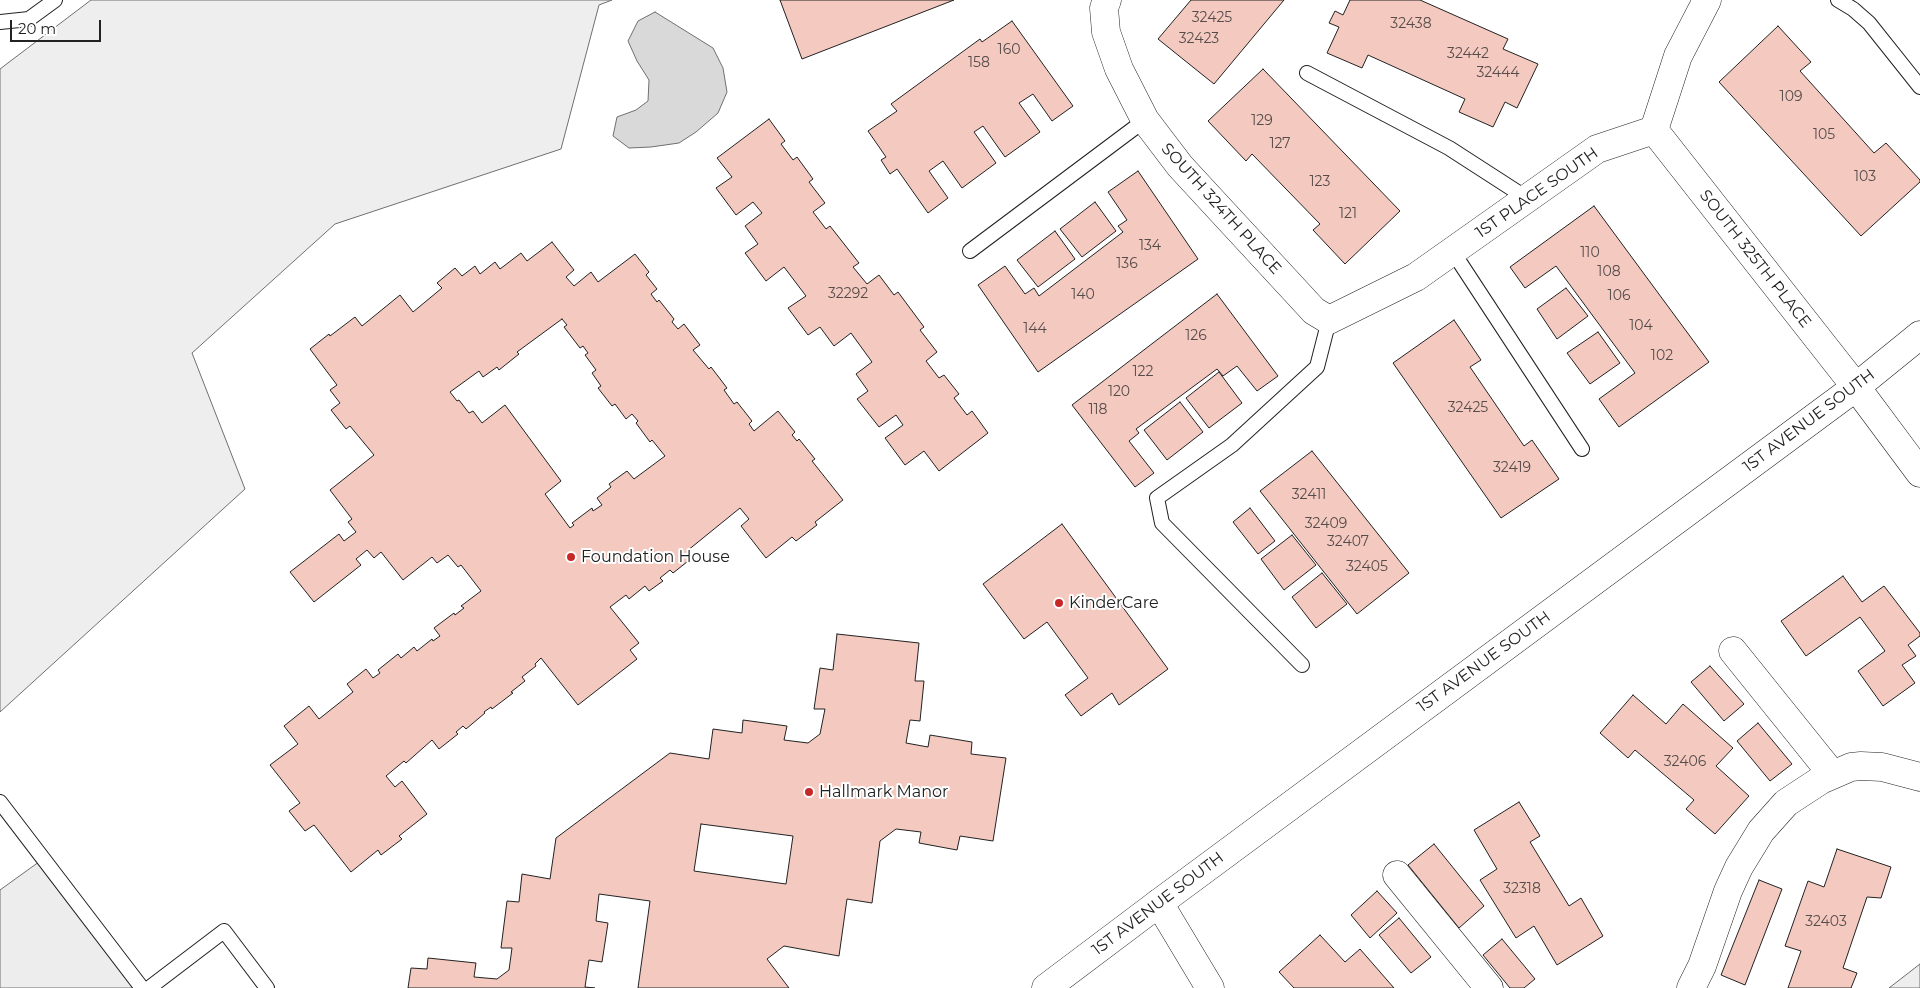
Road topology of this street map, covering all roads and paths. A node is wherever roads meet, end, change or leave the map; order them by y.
1 (55, 0) edge
2 (1107, 0) edge
3 (1707, 0) edge
4 (1838, 0) edge
5 (0, 22) edge
6 (1307, 73) dead end
7 (1920, 87) edge
8 (1145, 120) junction
9 (1654, 130) junction
10 (1528, 199) junction
11 (970, 251) dead end
12 (1453, 252) junction
13 (1329, 320) junction
14 (1920, 335) edge
15 (1856, 387) junction
16 (1582, 449) dead end
17 (1920, 472) edge
18 (1733, 651) dead end
19 (1302, 665) dead end
20 (1832, 774) junction
21 (1920, 777) edge
22 (0, 802) edge
23 (1397, 875) dead end
24 (1159, 903) junction
25 (142, 988) edge
26 (149, 988) edge
27 (267, 988) edge
28 (1046, 988) edge
29 (1210, 988) edge
30 (1489, 988) edge
31 (1691, 988) edge

1 - 5 lane
2 - 8 street, SOUTH 324TH PLACE
3 - 9 street
4 - 7 lane
6 - 10 lane
8 - 11 lane
8 - 13 street, SOUTH 324TH PLACE
9 - 10 street, 1ST PLACE SOUTH
9 - 15 street, SOUTH 325TH PLACE
10 - 12 street, 1ST PLACE SOUTH
12 - 13 street, 1ST PLACE SOUTH
12 - 16 lane
13 - 19 lane
14 - 15 street, 1ST AVENUE SOUTH
15 - 17 street, SOUTH 325TH PLACE
15 - 24 street, 1ST AVENUE SOUTH
18 - 20 street
20 - 21 street
20 - 31 street
22 - 25 lane
23 - 30 street
24 - 28 street, 1ST AVENUE SOUTH
24 - 29 street
26 - 27 lane

